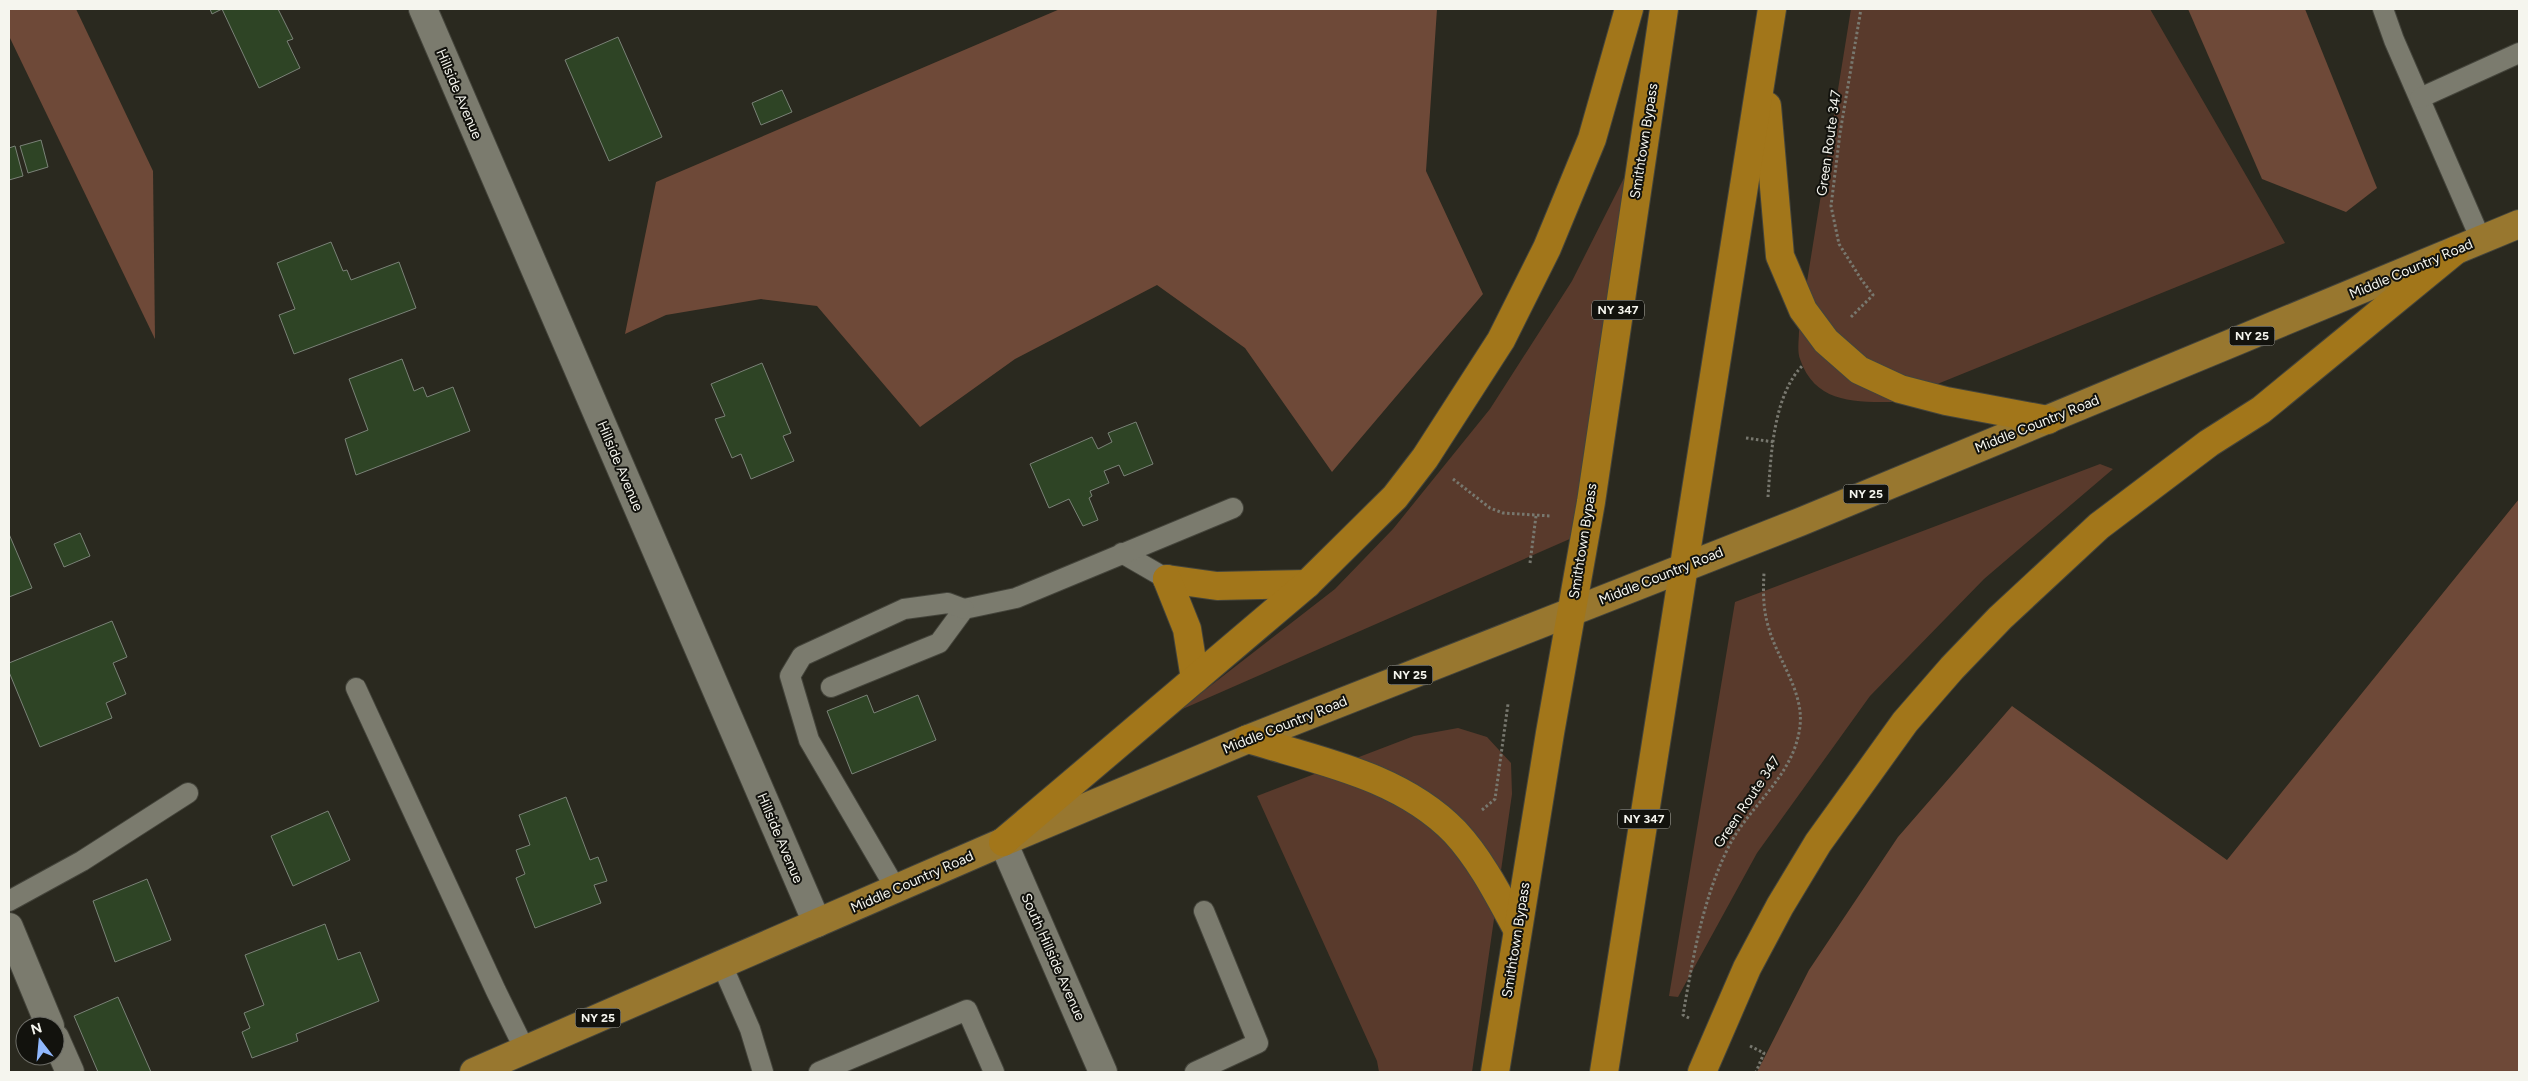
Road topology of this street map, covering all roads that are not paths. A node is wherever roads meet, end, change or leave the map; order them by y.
1 (422, 9) edge
2 (1629, 9) edge
3 (1664, 9) edge
4 (1772, 9) edge
5 (2383, 9) edge
6 (2519, 53) edge
7 (1763, 63) junction
8 (2420, 98) junction
9 (2519, 224) edge
10 (2482, 240) junction
11 (2455, 251) junction
12 (2048, 420) junction
13 (1234, 508) dead end
14 (1122, 553) junction
15 (1684, 567) junction
16 (1167, 579) junction
17 (1307, 584) junction
18 (964, 609) junction
19 (1572, 611) junction
20 (1195, 679) junction
21 (831, 687) dead end
22 (356, 688) dead end
23 (1248, 739) junction
24 (188, 793) dead end
25 (1003, 842) junction
26 (896, 889) junction
27 (9, 901) edge
28 (1204, 911) dead end
29 (818, 923) junction
30 (9, 927) edge
31 (1517, 929) junction
32 (722, 965) junction
33 (46, 1016) edge
34 (525, 1050) junction
35 (474, 1072) edge
36 (763, 1072) edge
37 (819, 1072) edge
38 (994, 1072) edge
39 (1103, 1072) edge
40 (1195, 1072) edge
41 (1495, 1072) edge
42 (1604, 1072) edge
43 (1702, 1072) edge

1 - 29 street, Hillside Avenue
2 - 17 highway
3 - 19 highway, Smithtown Bypass / NY 347
4 - 7 highway, NY 347
5 - 8 lane
6 - 8 lane
7 - 12 highway
7 - 15 highway, NY 347
8 - 10 lane
9 - 10 main road, Middle Country Road / NY 25
10 - 11 main road, Middle Country Road / NY 25
11 - 12 main road, Middle Country Road / NY 25
11 - 43 highway
12 - 15 main road, Middle Country Road / NY 25
13 - 14 lane
14 - 16 lane
14 - 18 lane
15 - 19 main road, Middle Country Road / NY 25
15 - 42 highway, NY 347
16 - 17 highway
16 - 20 highway
17 - 20 highway
18 - 21 lane
18 - 26 lane
19 - 23 main road, Middle Country Road / NY 25
19 - 31 highway, Smithtown Bypass / NY 347
20 - 25 highway
22 - 34 lane
23 - 25 main road, Middle Country Road / NY 25
23 - 31 highway
24 - 27 lane
25 - 26 main road, Middle Country Road / NY 25
25 - 39 street, South Hillside Avenue
26 - 29 main road, Middle Country Road / NY 25
28 - 40 lane
29 - 32 main road, Middle Country Road / NY 25
30 - 33 street
31 - 41 highway, Smithtown Bypass / NY 347
32 - 34 main road, Middle Country Road / NY 25
32 - 36 lane
34 - 35 main road, Middle Country Road / NY 25
37 - 38 lane

